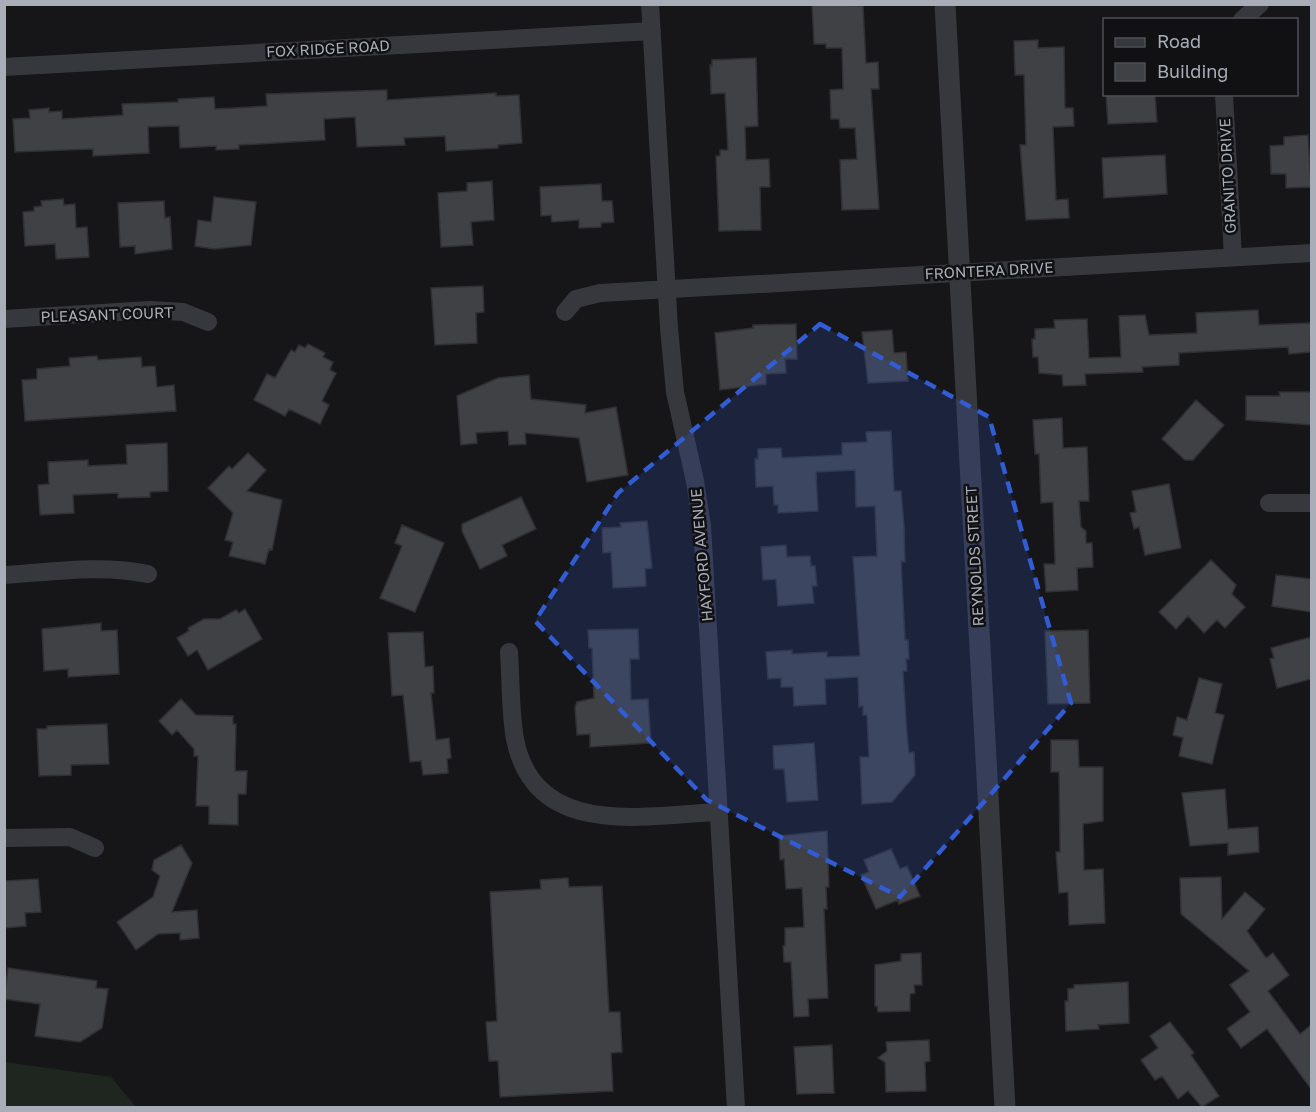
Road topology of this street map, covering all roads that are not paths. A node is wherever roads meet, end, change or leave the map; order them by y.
1 (650, 4) edge
2 (945, 4) edge
3 (1260, 4) edge
4 (1244, 18) edge
5 (652, 31) junction
6 (4, 67) edge
7 (1224, 96) edge
8 (1311, 253) edge
9 (1233, 257) junction
10 (959, 273) junction
11 (666, 289) junction
12 (565, 312) dead end
13 (4, 319) edge
14 (208, 322) dead end
15 (1269, 503) dead end
16 (1311, 503) edge
17 (148, 574) dead end
18 (4, 575) edge
19 (508, 652) dead end
20 (719, 812) junction
21 (4, 838) edge
22 (95, 848) dead end
23 (736, 1107) edge
24 (1005, 1107) edge

1 - 5 street, HAYFORD AVENUE
2 - 10 street, REYNOLDS STREET
3 - 4 street
5 - 6 street, FOX RIDGE ROAD
5 - 11 street, HAYFORD AVENUE
7 - 9 street, GRANITO DRIVE
8 - 9 street, FRONTERA DRIVE
9 - 10 street, FRONTERA DRIVE
10 - 11 street, FRONTERA DRIVE
10 - 24 street, REYNOLDS STREET
11 - 12 street, FRONTERA DRIVE
11 - 20 street, HAYFORD AVENUE
13 - 14 street, PLEASANT COURT
15 - 16 street
17 - 18 street
19 - 20 street
20 - 23 street, HAYFORD AVENUE
21 - 22 street

